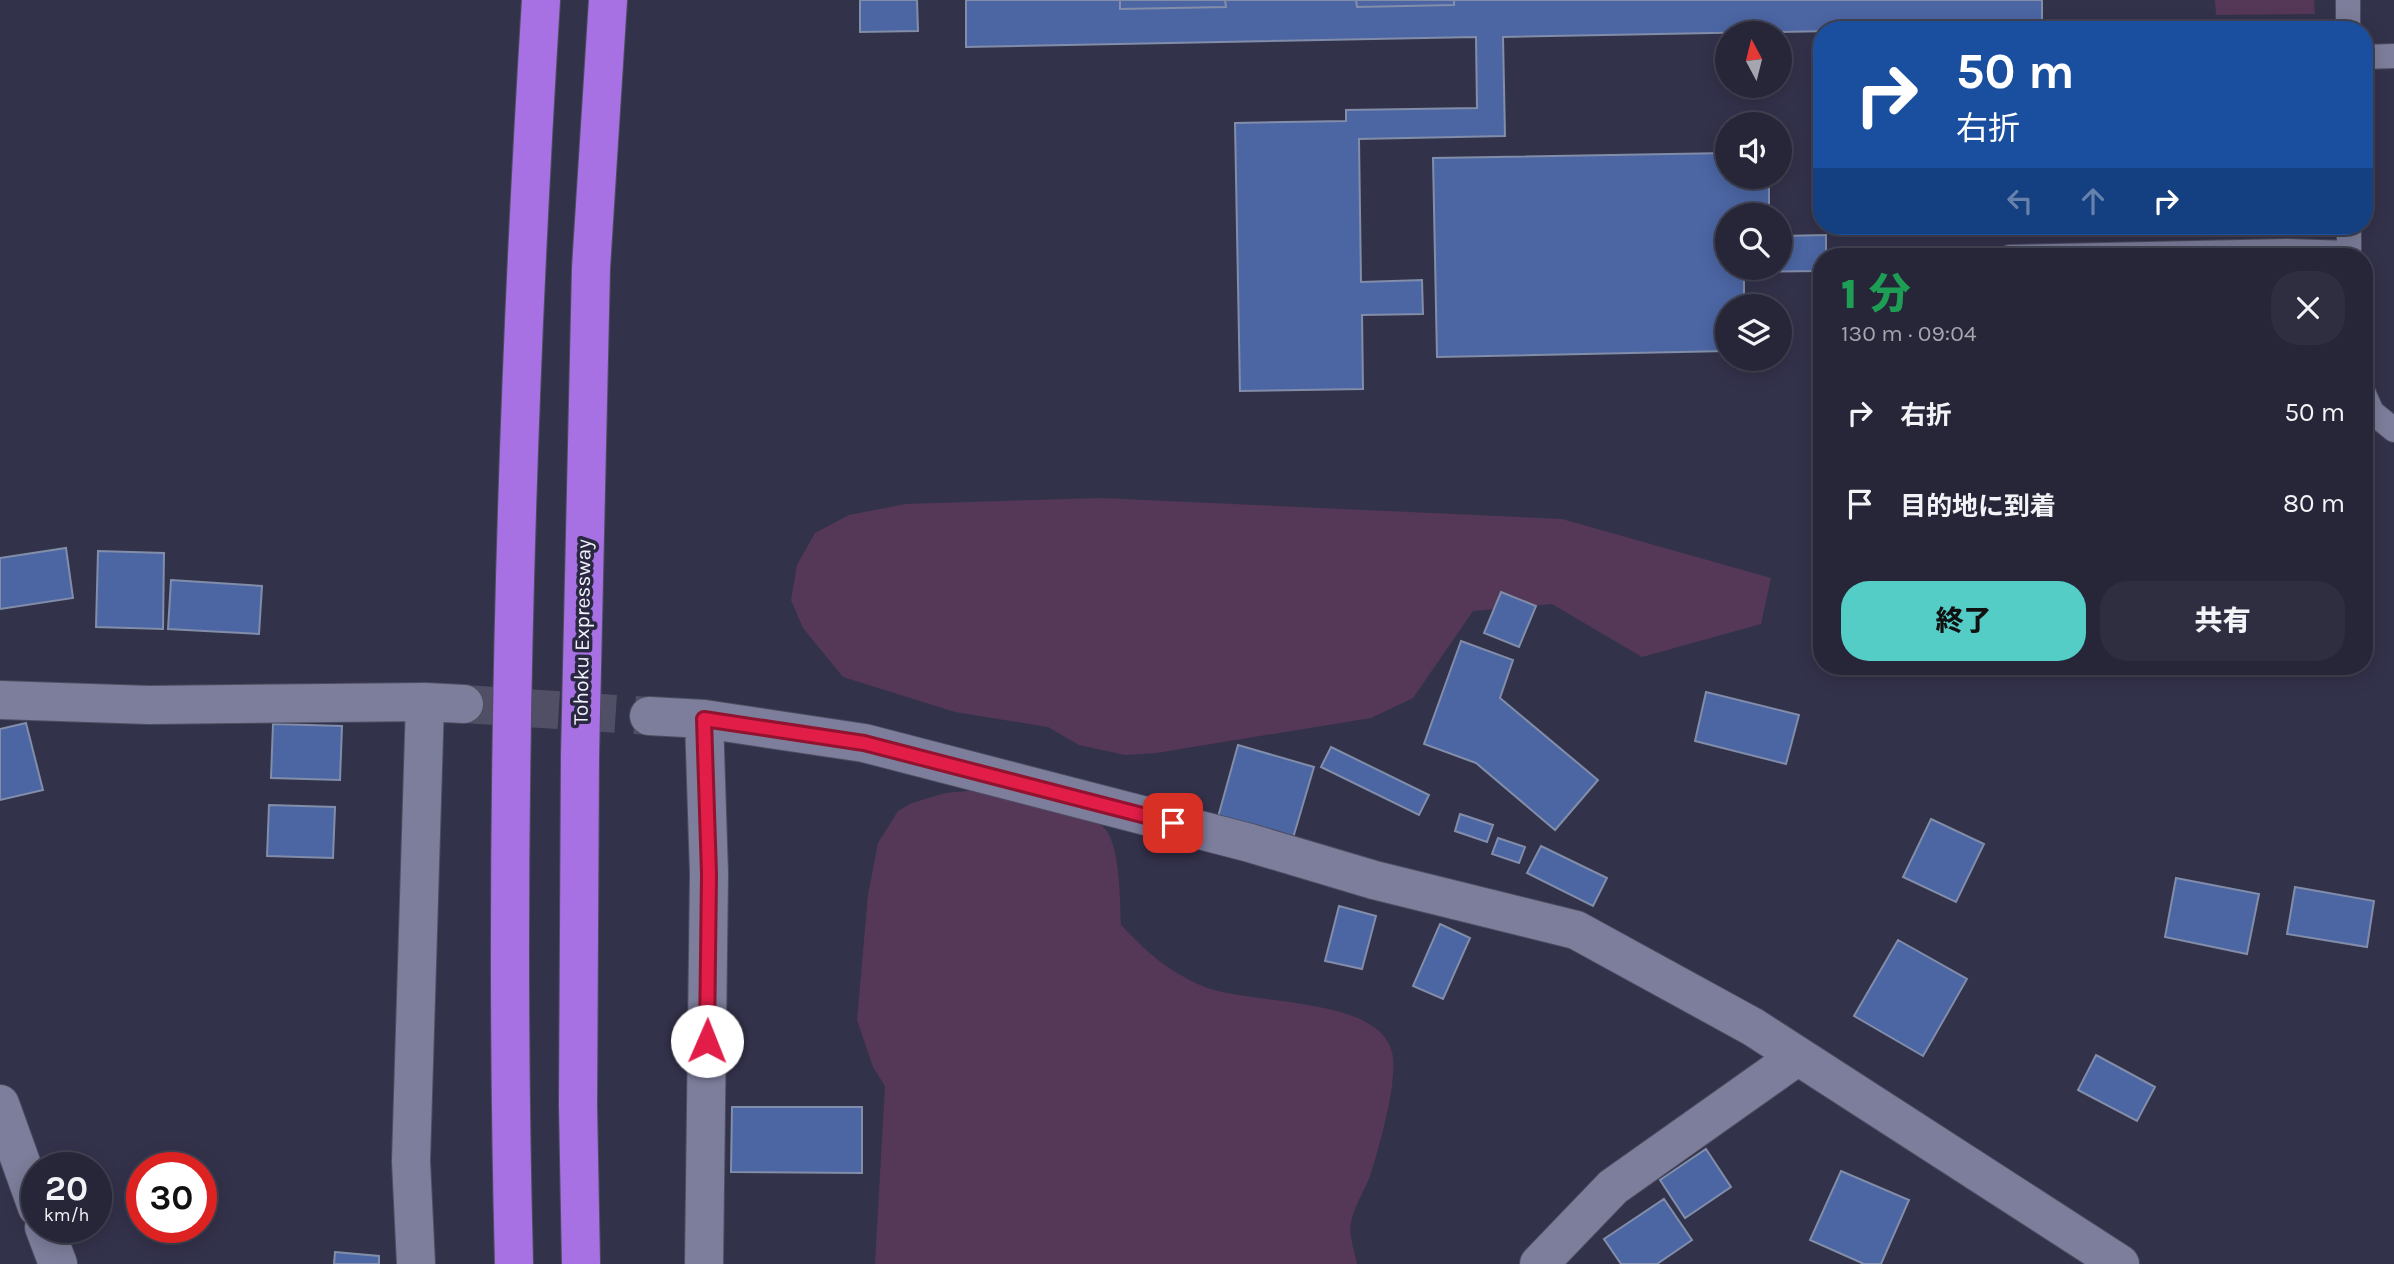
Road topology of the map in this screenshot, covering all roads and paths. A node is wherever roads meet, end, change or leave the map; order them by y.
1 (541, 0) edge
2 (608, 0) edge
3 (2348, 0) edge
4 (2348, 21) edge
5 (2394, 56) edge
6 (2373, 57) edge
7 (2373, 413) edge
8 (2394, 430) edge
9 (0, 700) edge
10 (425, 702) junction
11 (464, 704) tunnel mouth
12 (649, 716) tunnel mouth
13 (704, 719) junction
14 (1798, 1056) junction
15 (0, 1104) edge
16 (21, 1162) edge
17 (50, 1243) edge
18 (58, 1264) edge
19 (416, 1264) edge
20 (514, 1264) edge
21 (581, 1264) edge
22 (704, 1264) edge
23 (1539, 1264) edge
24 (2120, 1264) edge

1 - 20 highway
2 - 21 highway, Tohoku Expressway
3 - 4 lane
5 - 6 lane
7 - 8 lane
9 - 10 street
10 - 11 street
10 - 19 street
12 - 13 street
13 - 14 street
13 - 22 street
14 - 23 street
14 - 24 street
15 - 16 street
17 - 18 street

